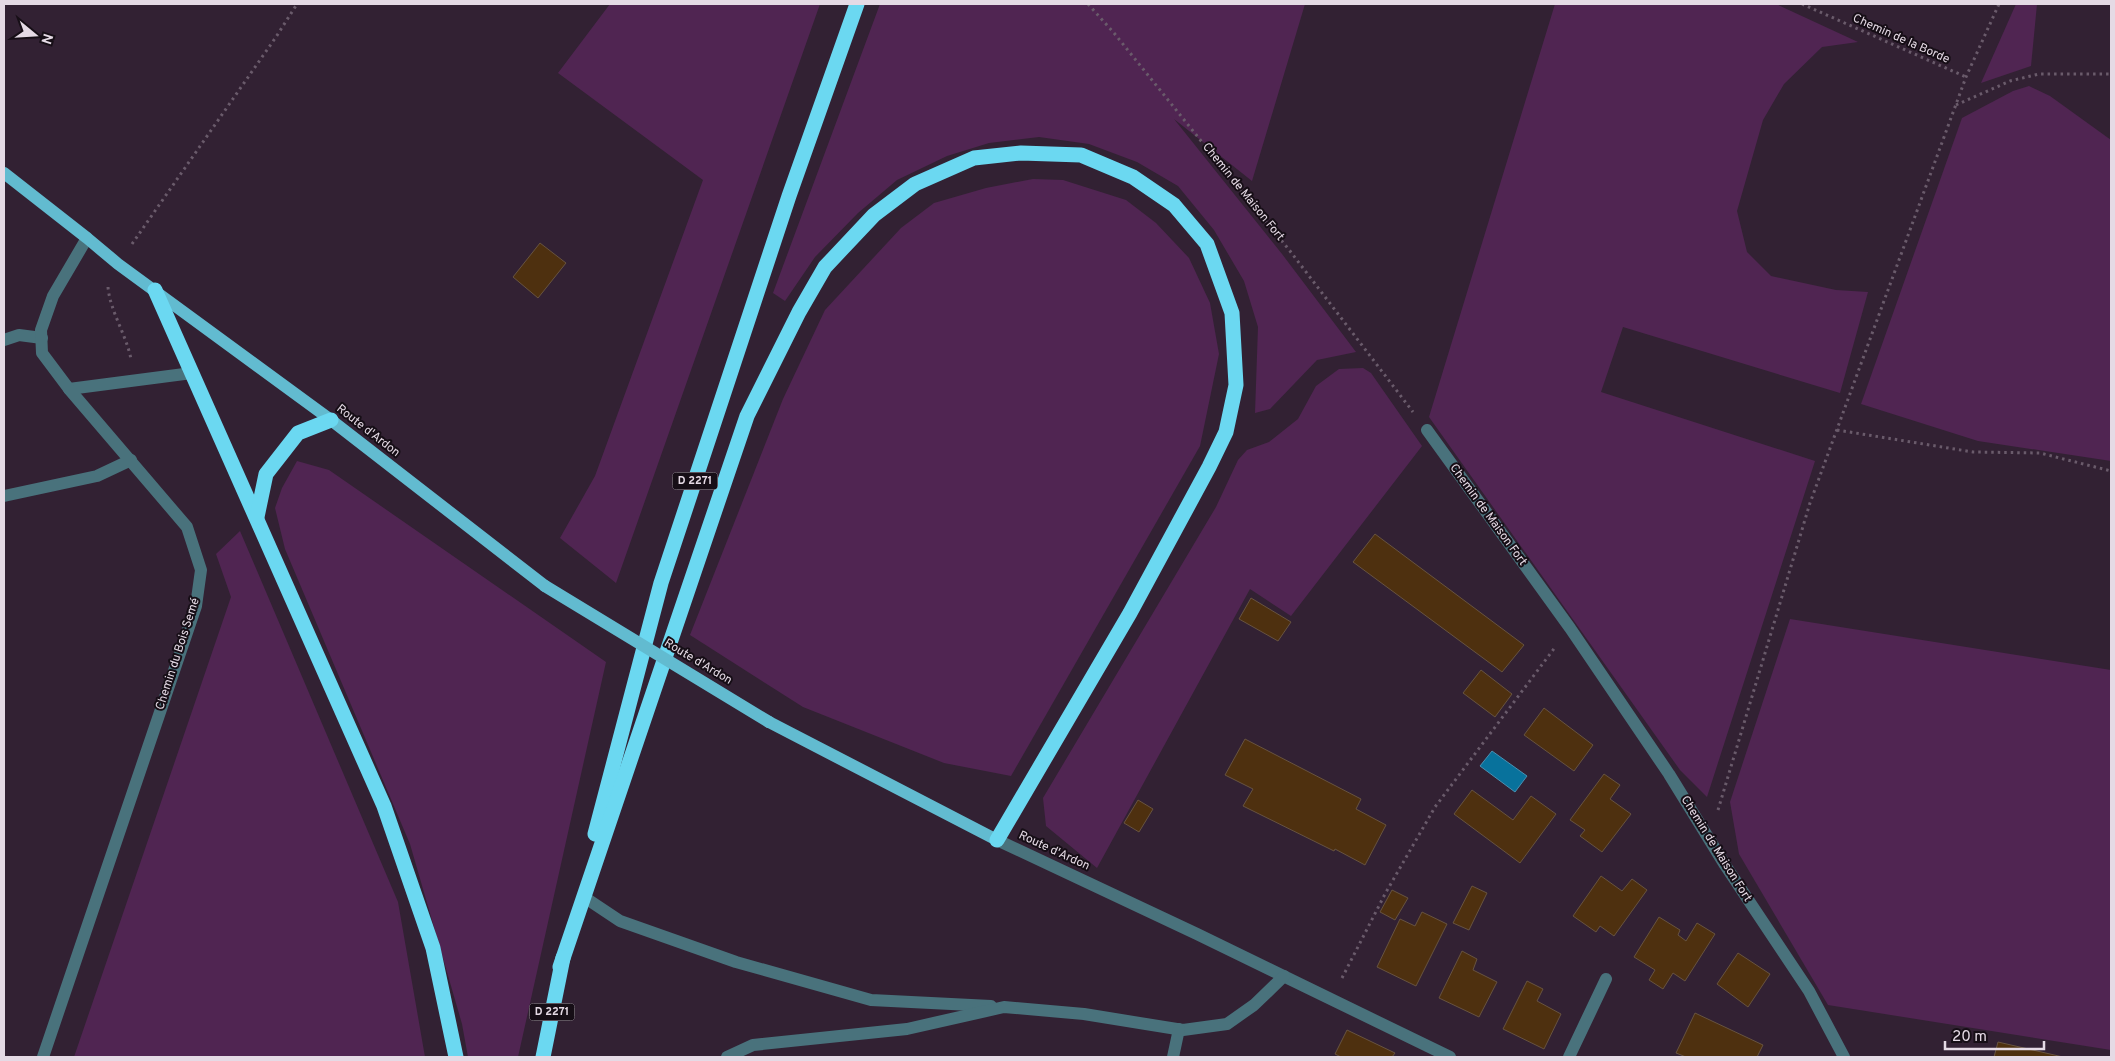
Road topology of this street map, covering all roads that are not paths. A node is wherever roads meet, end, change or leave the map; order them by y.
1 (857, 4) edge
2 (4, 173) edge
3 (88, 238) junction
4 (155, 290) junction
5 (42, 338) junction
6 (4, 340) edge
7 (192, 373) junction
8 (69, 388) junction
9 (332, 420) junction
10 (1427, 430) road end
11 (131, 460) junction
12 (4, 496) edge
13 (257, 517) junction
14 (996, 840) junction
15 (584, 897) junction
16 (560, 967) junction
17 (1284, 976) junction
18 (1606, 979) dead end
19 (1004, 1007) junction
20 (1179, 1029) junction
21 (43, 1057) edge
22 (456, 1057) edge
23 (543, 1057) edge
24 (727, 1057) edge
25 (1173, 1057) edge
26 (1450, 1057) edge
27 (1569, 1057) edge
28 (1844, 1057) edge

1 - 16 highway, D 2271
2 - 3 main road, Route d'Ardon
3 - 4 main road, Route d'Ardon
3 - 5 street, Chemin du Bois Semé
4 - 7 highway
4 - 9 main road, Route d'Ardon
5 - 6 street
5 - 8 street, Chemin du Bois Semé
7 - 8 street
7 - 13 highway
8 - 11 street, Chemin du Bois Semé
9 - 13 highway
9 - 14 main road, Route d'Ardon, bridge
10 - 28 street, Chemin de Maison Fort
11 - 12 street
11 - 21 street, Chemin du Bois Semé
13 - 22 highway
14 - 15 highway
14 - 17 street, Route d'Ardon
15 - 16 highway
15 - 19 street
16 - 23 highway, D 2271
17 - 20 street
17 - 26 street, Route d'Ardon
18 - 27 street
19 - 20 street
19 - 24 street
20 - 25 street

